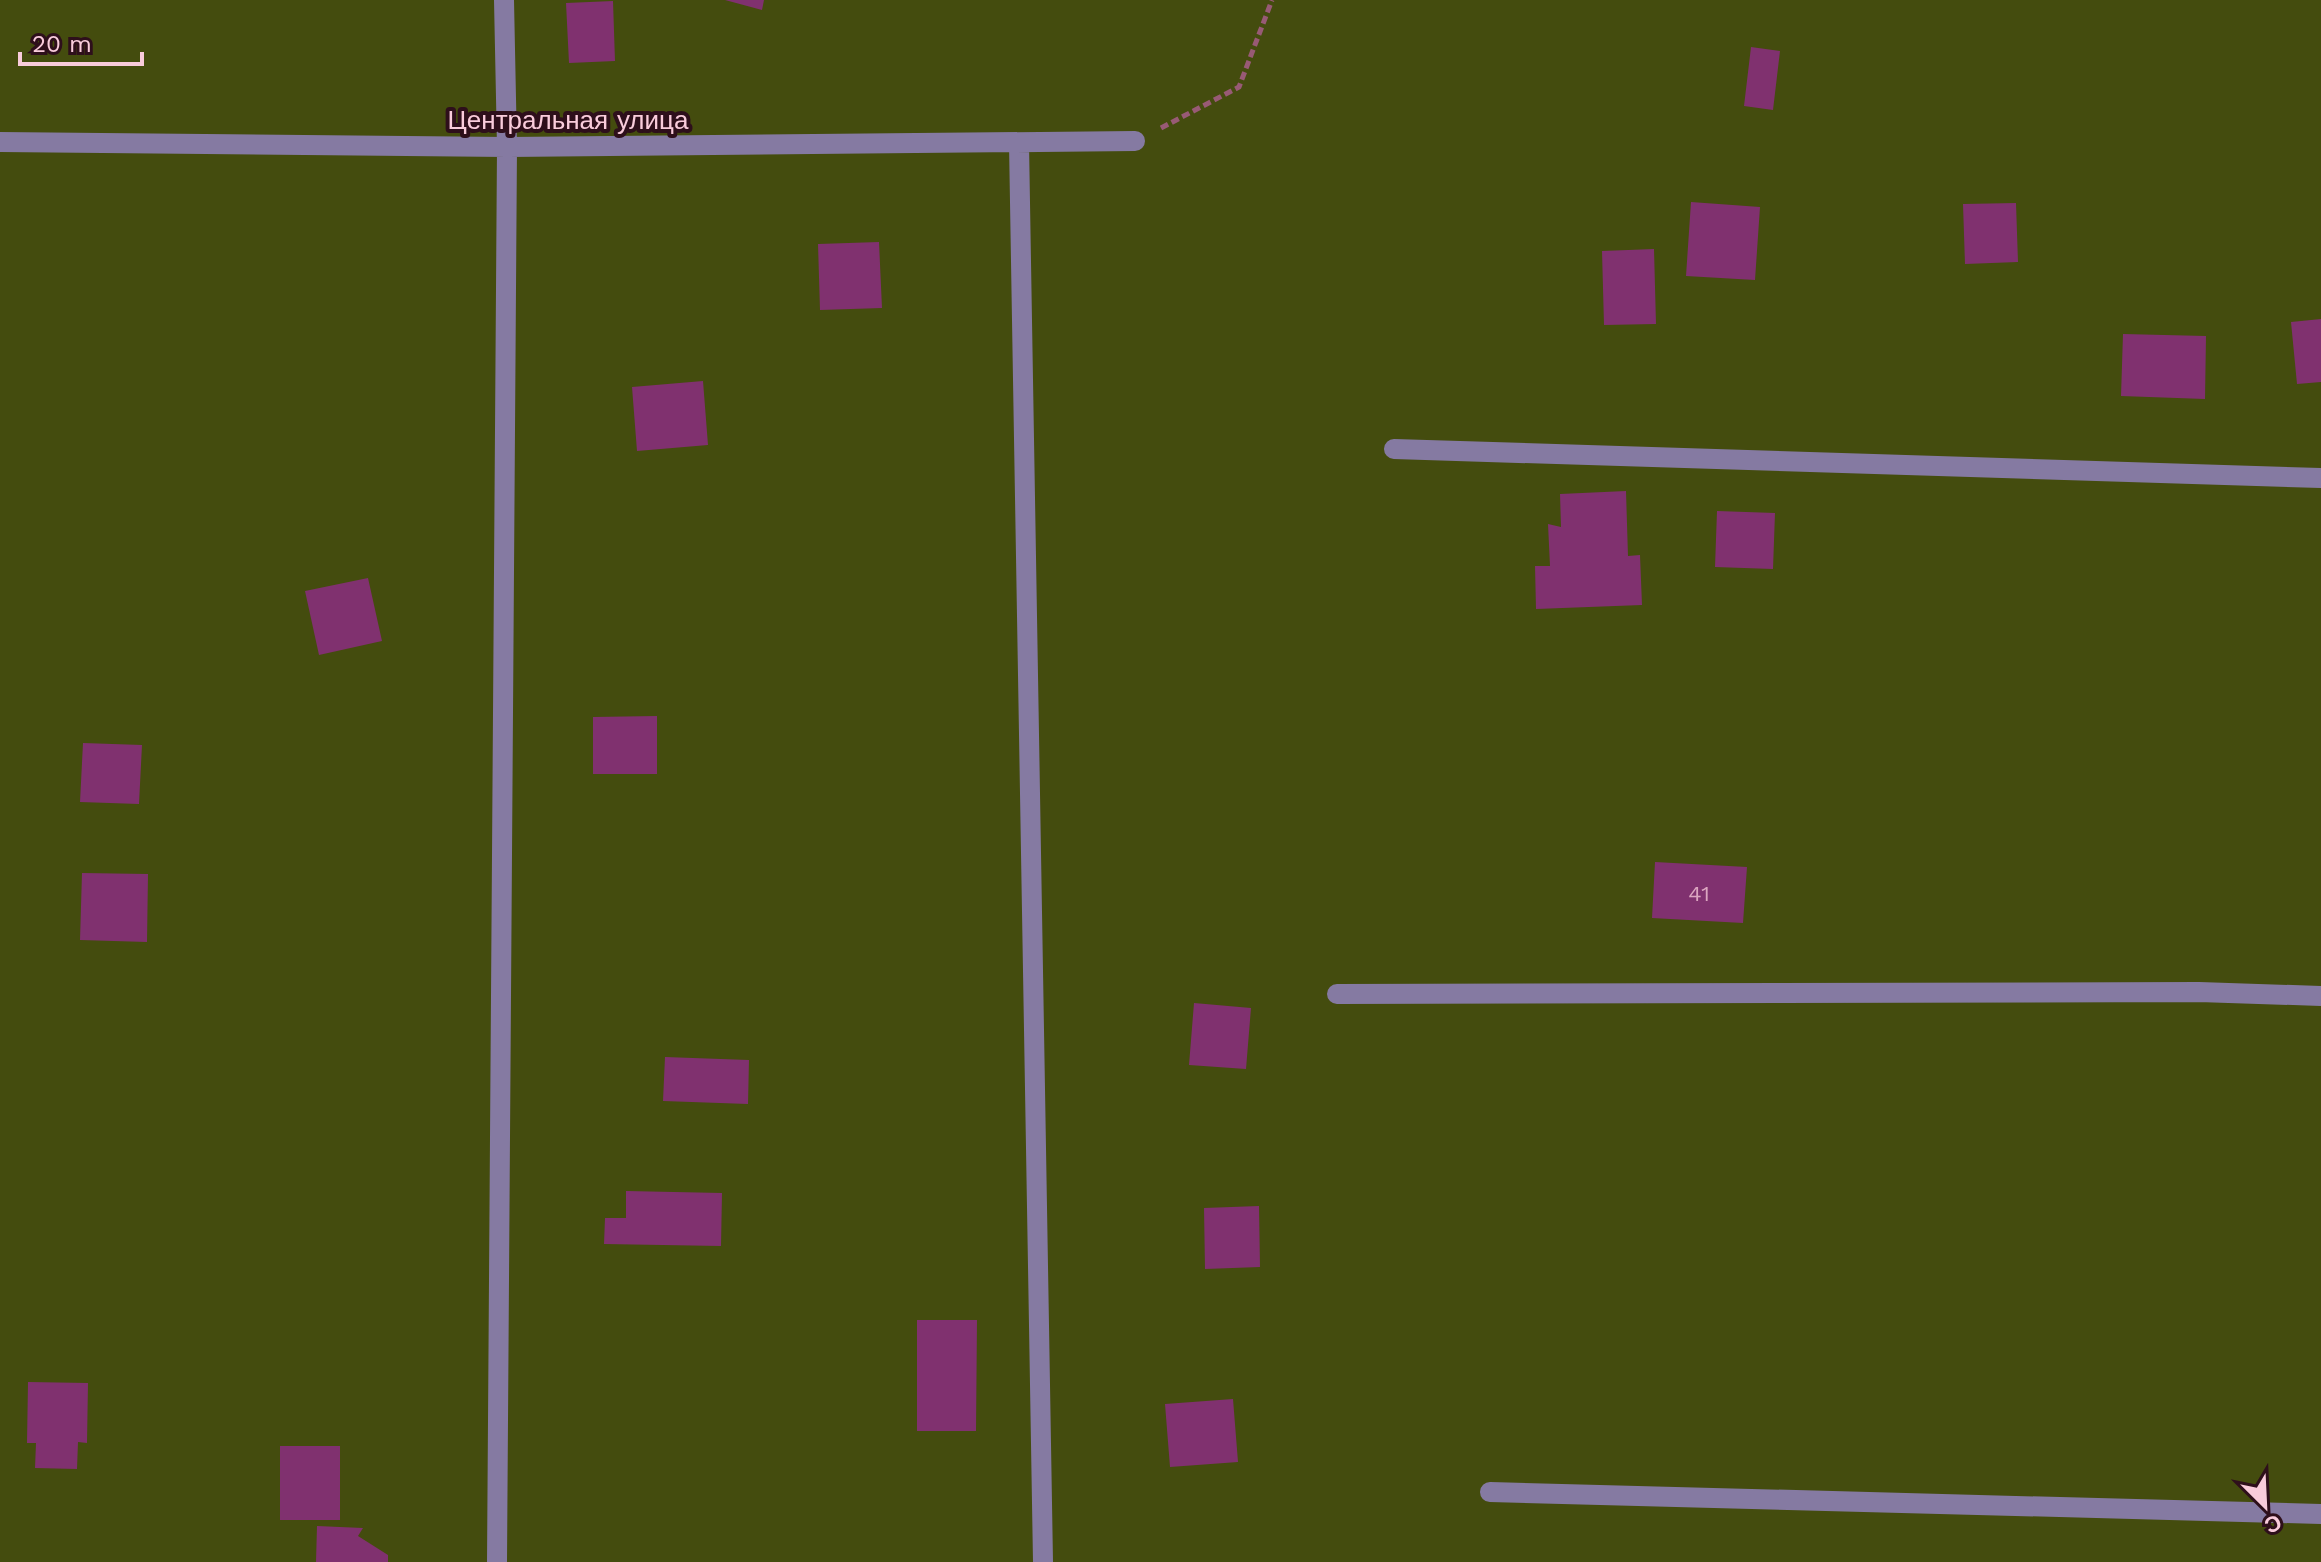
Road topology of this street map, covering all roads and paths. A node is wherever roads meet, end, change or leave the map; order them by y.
1 (504, 0) edge
2 (1272, 0) edge
3 (1135, 141) joint
4 (0, 142) edge
5 (1019, 143) junction
6 (507, 147) junction
7 (1394, 449) dead end
8 (2321, 478) edge
9 (1337, 994) dead end
10 (2321, 996) edge
11 (1490, 1492) dead end
12 (2321, 1514) edge
13 (497, 1562) edge
14 (1043, 1562) edge

1 - 6 street
2 - 3 path
3 - 5 street, Центральная улица
4 - 6 street, Центральная улица
5 - 6 street, Центральная улица
5 - 14 street
6 - 13 street
7 - 8 street
9 - 10 street
11 - 12 street

